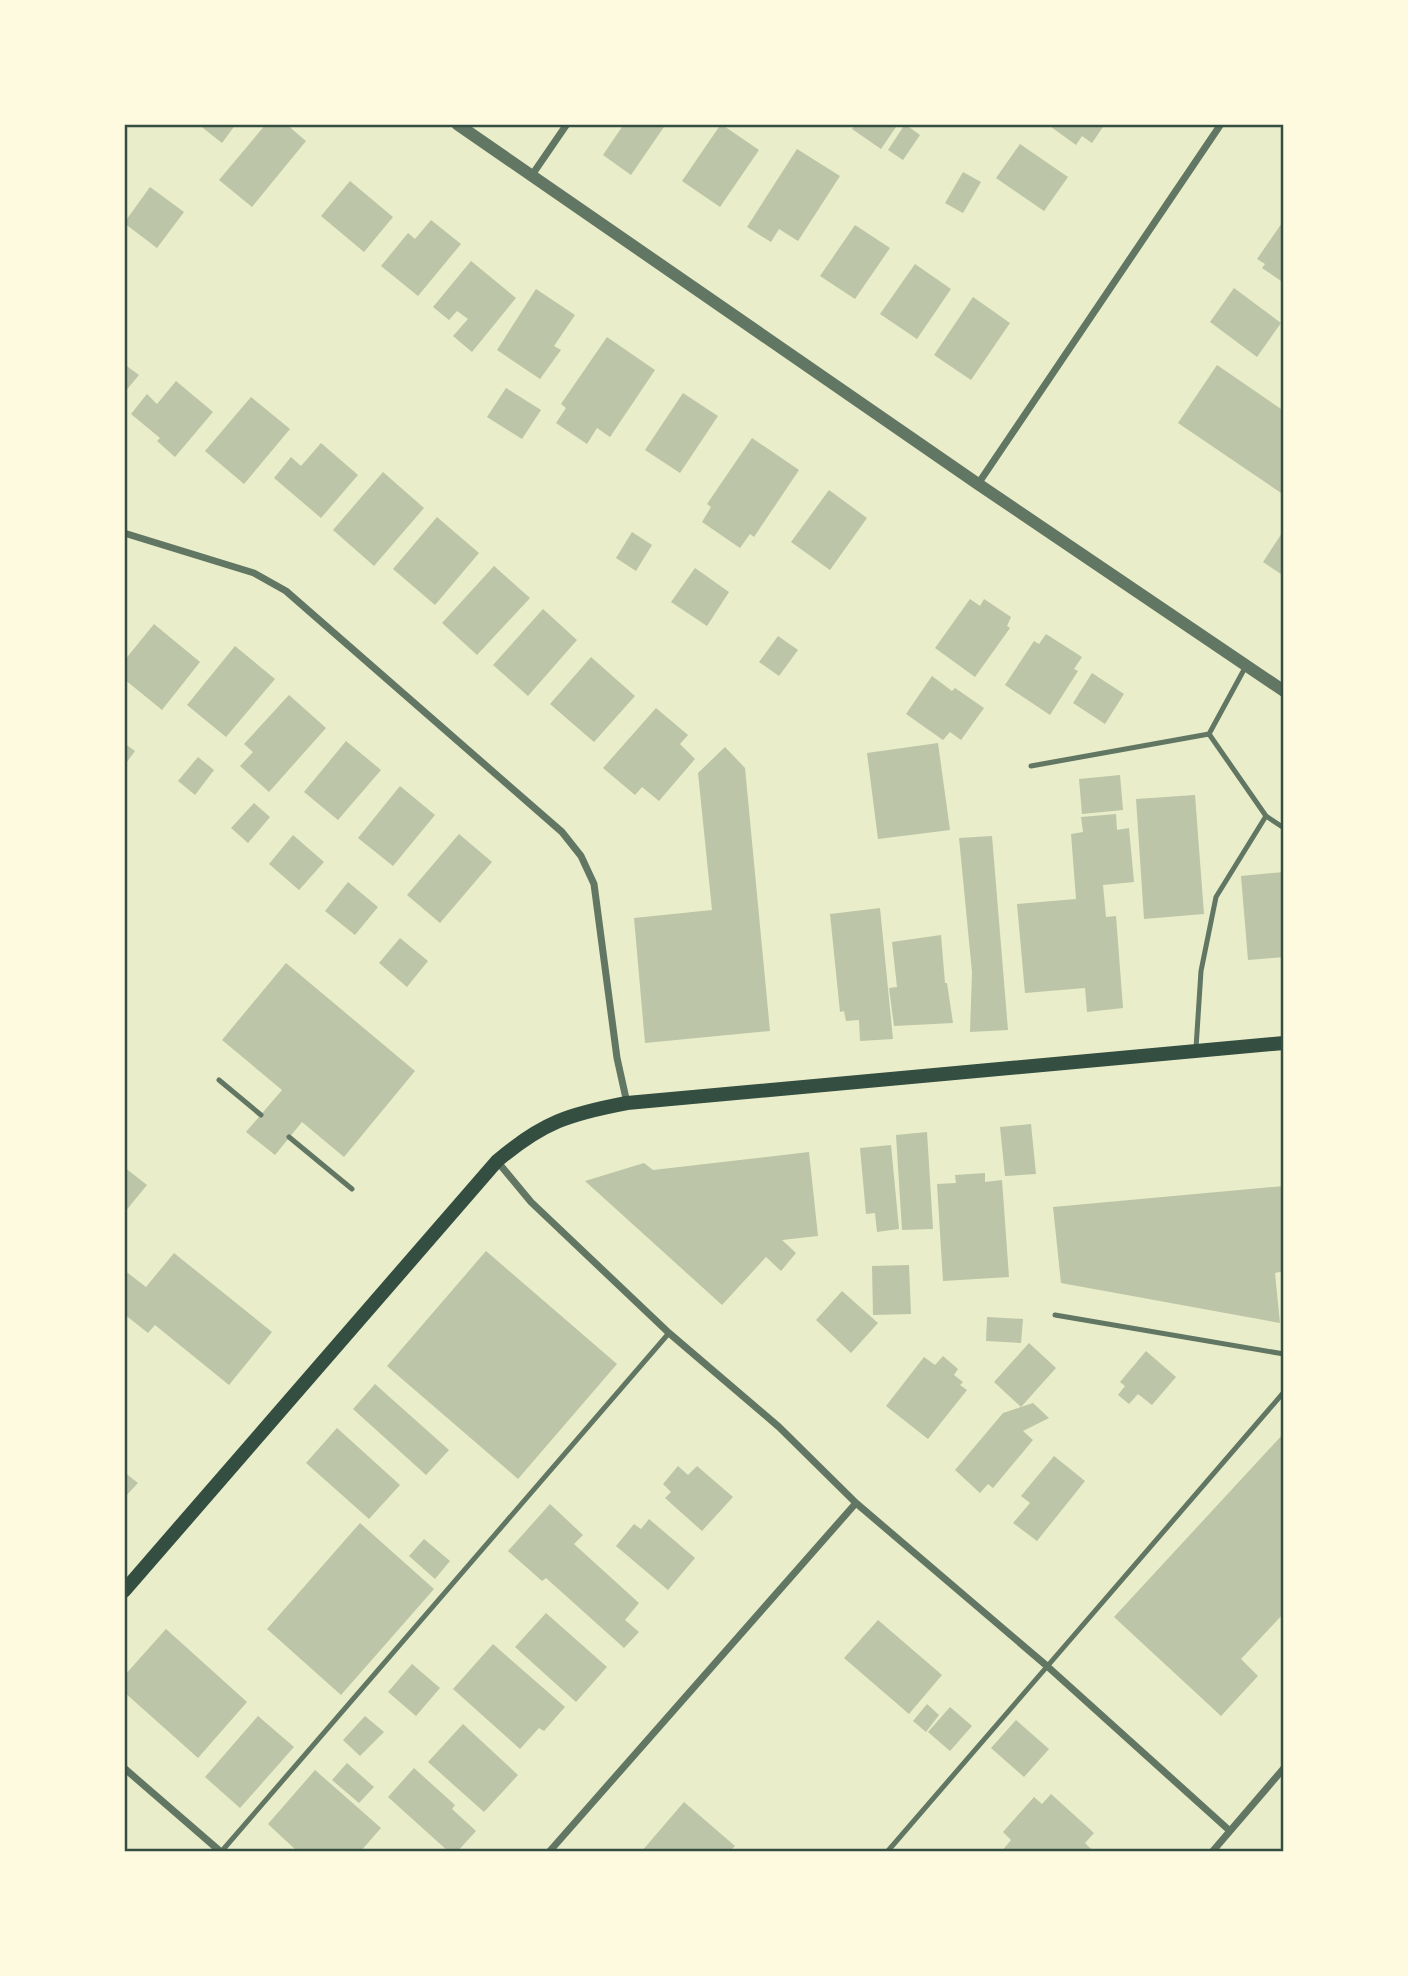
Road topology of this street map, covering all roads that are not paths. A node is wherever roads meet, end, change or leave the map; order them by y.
1 (457, 124) edge
2 (567, 124) edge
3 (1221, 124) edge
4 (532, 176) junction
5 (978, 484) junction
6 (124, 533) edge
7 (1246, 666) junction
8 (1284, 691) edge
9 (1209, 734) junction
10 (1031, 766) dead end
11 (1266, 816) junction
12 (1284, 828) edge
13 (1284, 1043) edge
14 (1196, 1051) junction
15 (219, 1080) dead end
16 (627, 1103) junction
17 (261, 1115) dead end
18 (289, 1138) dead end
19 (497, 1161) junction
20 (352, 1189) dead end
21 (1055, 1315) dead end
22 (669, 1332) junction
23 (1284, 1354) edge
24 (1284, 1392) edge
25 (856, 1503) junction
26 (124, 1591) edge
27 (1047, 1666) junction
28 (1284, 1768) edge
29 (124, 1769) edge
30 (1230, 1831) junction
31 (221, 1852) edge
32 (549, 1852) edge
33 (887, 1852) edge
34 (1212, 1852) edge

1 - 4 street
2 - 4 street
3 - 5 street
4 - 5 street
5 - 7 street
6 - 16 street
7 - 8 street
7 - 9 lane
9 - 10 lane
9 - 11 lane
11 - 12 lane
11 - 14 lane
13 - 14 main road
14 - 16 main road
15 - 17 lane
16 - 19 main road
18 - 20 lane
19 - 22 street
19 - 26 main road
21 - 23 lane
22 - 25 street
22 - 31 lane
24 - 27 lane
25 - 27 street
25 - 32 street
27 - 30 street
27 - 33 lane
28 - 30 street
29 - 31 street
30 - 34 street

